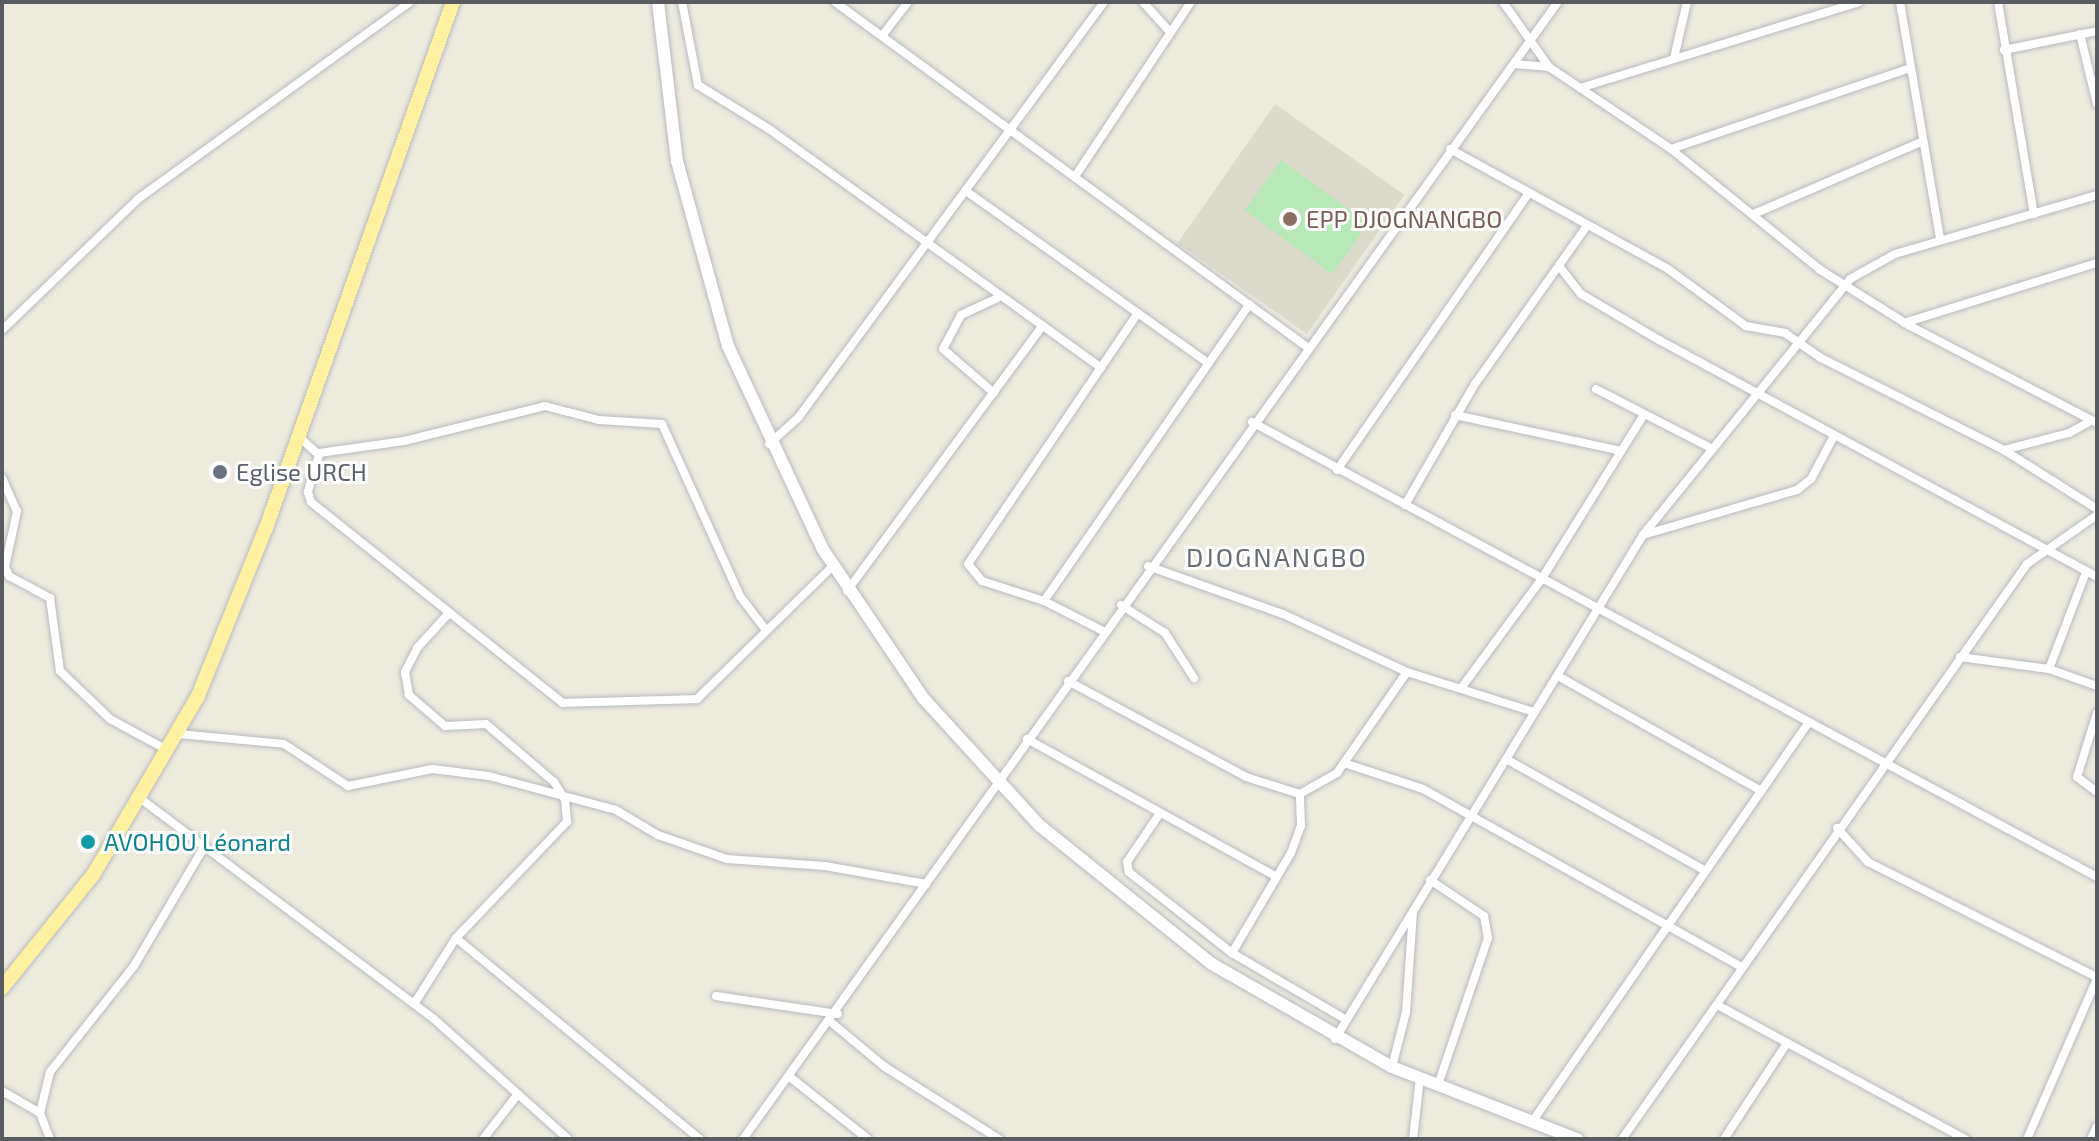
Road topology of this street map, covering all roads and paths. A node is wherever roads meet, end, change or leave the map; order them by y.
1 (410, 2) edge
2 (453, 2) edge
3 (658, 2) edge
4 (682, 2) edge
5 (835, 2) edge
6 (908, 2) edge
7 (1104, 2) edge
8 (1143, 2) edge
9 (1191, 2) edge
10 (1503, 2) edge
11 (1558, 2) edge
12 (1687, 2) edge
13 (1859, 2) edge
14 (1900, 2) edge
15 (1998, 2) edge
16 (2097, 31) edge
17 (1170, 32) junction
18 (2080, 34) junction
19 (882, 36) junction
20 (1533, 37) junction
21 (2004, 50) junction
22 (1674, 58) junction
23 (1514, 64) junction
24 (1549, 67) junction
25 (1910, 68) junction
26 (1580, 88) junction
27 (2097, 104) edge
28 (1011, 130) junction
29 (1921, 142) junction
30 (1450, 149) junction
31 (1671, 149) junction
32 (1076, 175) junction
33 (966, 191) junction
34 (1528, 194) junction
35 (2097, 195) edge
36 (1756, 213) junction
37 (2034, 214) junction
38 (1586, 227) junction
39 (1940, 239) junction
40 (926, 245) junction
41 (2097, 263) edge
42 (1559, 266) junction
43 (1844, 286) junction
44 (997, 298) junction
45 (1250, 304) junction
46 (1138, 313) junction
47 (1904, 323) junction
48 (1041, 328) junction
49 (2, 330) edge
50 (1798, 343) junction
51 (1307, 347) junction
52 (1208, 363) junction
53 (1101, 368) junction
54 (1596, 389) dead end
55 (994, 393) junction
56 (1756, 395) junction
57 (1455, 415) junction
58 (1643, 416) junction
59 (1252, 422) junction
60 (2094, 422) edge
61 (1834, 436) junction
62 (299, 437) junction
63 (769, 444) junction
64 (1711, 448) junction
65 (2004, 450) junction
66 (1621, 451) junction
67 (319, 453) junction
68 (1337, 470) junction
69 (2, 478) edge
70 (1405, 505) junction
71 (2097, 512) edge
72 (1643, 535) junction
73 (2051, 552) junction
74 (833, 566) junction
75 (1148, 566) junction
76 (2086, 572) junction
77 (2097, 577) edge
78 (1541, 580) junction
79 (847, 591) junction
80 (1044, 601) junction
81 (1121, 605) junction
82 (1598, 609) junction
83 (449, 613) junction
84 (765, 629) junction
85 (1103, 631) junction
86 (1960, 657) junction
87 (2049, 669) junction
88 (1407, 672) junction
89 (1558, 676) junction
90 (1194, 678) dead end
91 (1068, 681) junction
92 (2097, 686) edge
93 (1462, 687) junction
94 (1534, 712) junction
95 (2097, 713) edge
96 (1808, 723) junction
97 (179, 734) junction
98 (1027, 739) junction
99 (169, 751) junction
100 (1506, 759) junction
101 (1344, 763) junction
102 (1885, 763) junction
103 (997, 783) junction
104 (1758, 789) junction
105 (2097, 792) edge
106 (1300, 794) junction
107 (141, 799) junction
108 (565, 800) junction
109 (1160, 813) junction
110 (1471, 814) junction
111 (1837, 828) junction
112 (204, 847) junction
113 (1702, 869) junction
114 (1275, 876) junction
115 (2097, 877) edge
116 (1430, 880) junction
117 (926, 884) junction
118 (1413, 910) junction
119 (1667, 925) junction
120 (456, 938) junction
121 (1232, 953) junction
122 (1741, 967) junction
123 (2097, 978) edge
124 (2, 988) edge
125 (716, 996) dead end
126 (414, 1004) junction
127 (1719, 1006) junction
128 (838, 1014) junction
129 (1345, 1019) junction
130 (832, 1023) junction
131 (1335, 1040) junction
132 (1787, 1043) junction
133 (1392, 1067) junction
134 (790, 1077) junction
135 (1420, 1078) junction
136 (1438, 1085) junction
137 (2, 1091) edge
138 (518, 1094) junction
139 (40, 1113) junction
140 (1532, 1122) junction
141 (2097, 1126) edge
142 (1558, 1136) edge
143 (748, 1137) edge
144 (50, 1139) edge
145 (483, 1139) edge
146 (568, 1139) edge
147 (700, 1139) edge
148 (868, 1139) edge
149 (999, 1139) edge
150 (1413, 1139) edge
151 (1577, 1139) edge
152 (1622, 1139) edge
153 (1724, 1139) edge
154 (1965, 1139) edge
155 (2027, 1139) edge
156 (2091, 1139) edge

1 - 49 street
2 - 62 main road
3 - 63 main road
4 - 40 street
5 - 19 street
6 - 19 street
7 - 28 street
8 - 17 street
9 - 17 street
10 - 20 street
11 - 20 street
12 - 22 street
13 - 22 street
14 - 25 street
15 - 21 street
16 - 18 street
17 - 32 street
18 - 21 street
18 - 27 street
19 - 28 street
20 - 23 street
20 - 24 street
21 - 37 street
22 - 26 street
23 - 24 street
23 - 30 street
24 - 26 street
25 - 29 street
25 - 31 street
26 - 31 street
28 - 32 street
28 - 33 street
29 - 36 street
29 - 39 street
30 - 34 street
30 - 51 street
31 - 36 street
32 - 45 street
33 - 40 street
33 - 46 street
34 - 38 street
34 - 68 street
35 - 37 street
36 - 43 street
37 - 39 street
38 - 42 street
38 - 50 street
39 - 43 street
40 - 44 street
40 - 63 street
41 - 47 street
42 - 56 street
42 - 57 street
43 - 47 street
43 - 50 street
44 - 48 street
44 - 55 street
45 - 51 street
45 - 52 street
46 - 52 street
46 - 53 street
47 - 60 street
48 - 53 street
48 - 55 street
50 - 56 street
50 - 65 street
51 - 59 street
52 - 80 street
53 - 80 street
54 - 58 street
55 - 79 street
56 - 61 street
56 - 64 street
57 - 66 street
57 - 70 street
58 - 64 street
58 - 66 street
59 - 68 street
59 - 75 street
60 - 65 street
61 - 72 street
61 - 73 street
62 - 67 street
62 - 97 main road
63 - 74 main road
64 - 72 street
65 - 71 street
66 - 78 street
67 - 83 street
67 - 84 street
68 - 70 street
69 - 99 street
70 - 78 street
71 - 73 street
72 - 82 street
73 - 76 street
73 - 86 street
74 - 79 main road
74 - 84 street
75 - 81 street
75 - 88 street
76 - 77 street
76 - 87 street
78 - 82 street
78 - 93 street
79 - 103 main road
80 - 85 street
81 - 85 street
81 - 90 street
82 - 89 street
82 - 96 street
83 - 84 street
83 - 108 street
85 - 91 street
86 - 87 street
86 - 102 street
87 - 92 street
88 - 93 street
88 - 101 street
89 - 94 street
89 - 104 street
91 - 98 street
91 - 106 street
93 - 94 street
94 - 100 street
95 - 105 street
96 - 102 street
96 - 104 street
97 - 99 main road
97 - 108 street
98 - 103 street
98 - 109 street
99 - 107 main road
100 - 110 street
100 - 113 street
101 - 106 street
101 - 110 street
102 - 111 street
102 - 115 street
103 - 117 street
103 - 131 main road
104 - 113 street
106 - 114 street
107 - 112 street
107 - 124 main road
108 - 117 street
108 - 120 street
109 - 114 street
109 - 121 street
110 - 116 street
110 - 119 street
111 - 122 street
111 - 123 street
112 - 126 street
112 - 139 street
113 - 119 street
114 - 121 street
116 - 118 street
116 - 136 street
117 - 128 street
118 - 129 street
118 - 133 street
119 - 122 street
119 - 140 street
120 - 126 street
120 - 147 street
121 - 129 street
122 - 127 street
123 - 155 street
125 - 128 street
126 - 138 street
127 - 132 street
127 - 152 street
128 - 130 street
129 - 131 street
130 - 134 street
130 - 149 street
131 - 133 main road
132 - 153 street
132 - 154 street
133 - 135 main road
134 - 143 street
134 - 148 street
135 - 136 main road
135 - 150 street
136 - 140 main road
137 - 139 street
138 - 145 street
138 - 146 street
139 - 144 street
140 - 142 main road
141 - 156 street
142 - 151 main road

